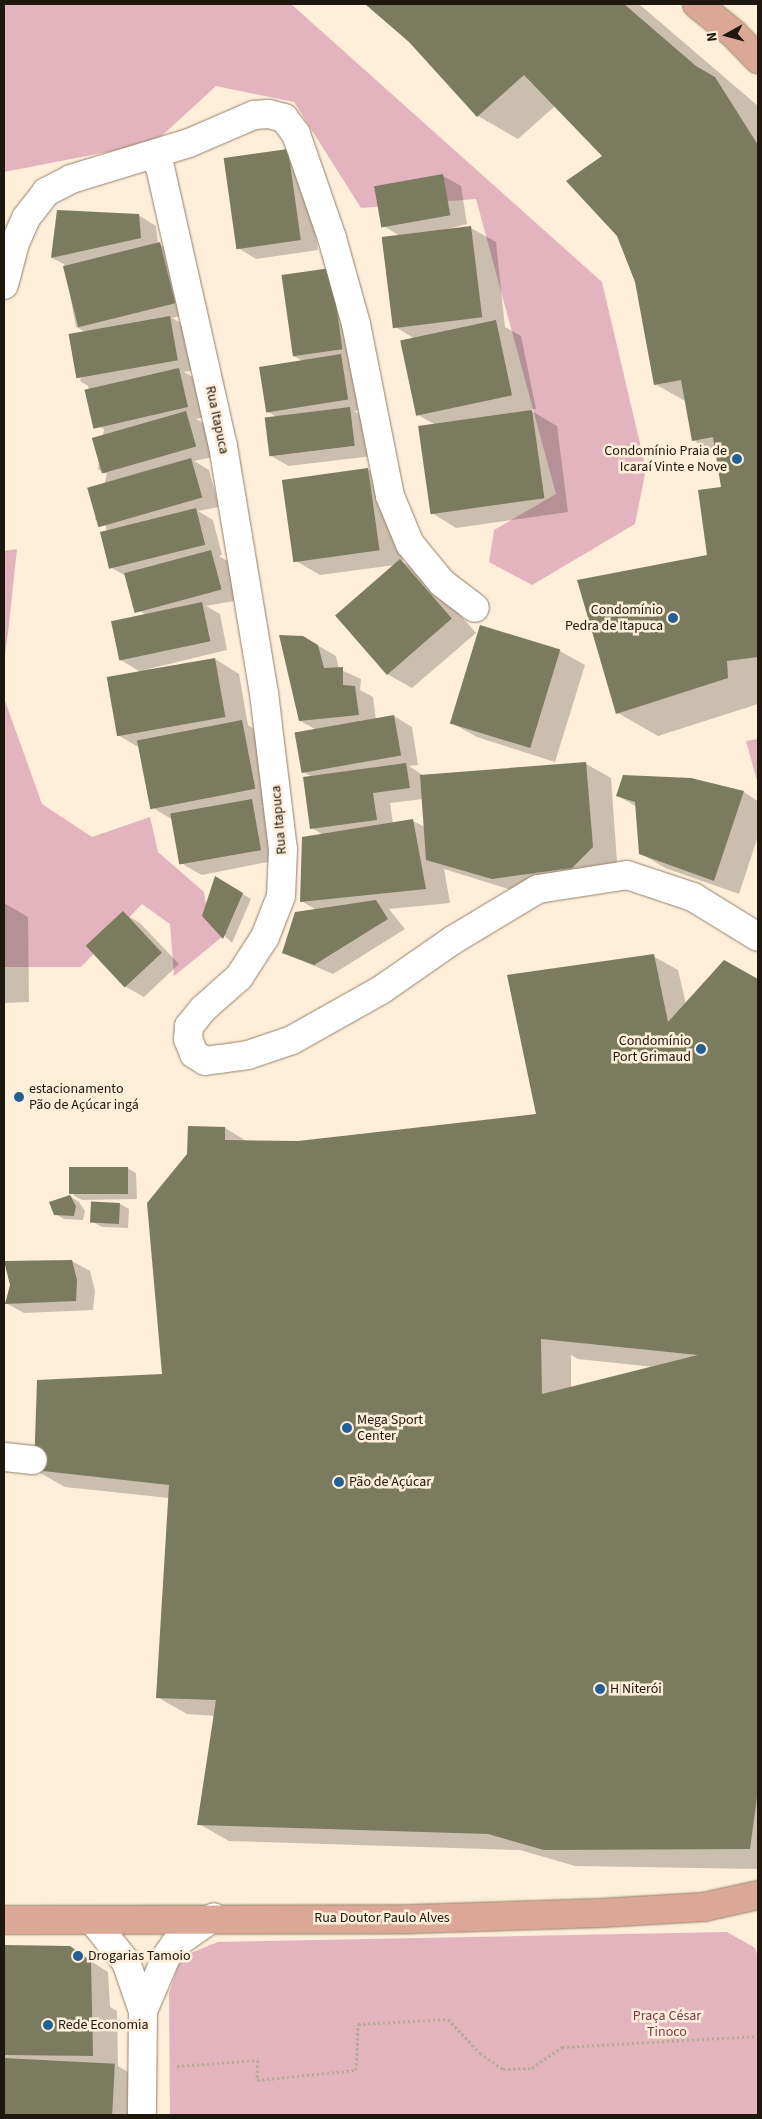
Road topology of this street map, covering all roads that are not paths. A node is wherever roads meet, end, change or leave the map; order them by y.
1 (696, 4) edge
2 (758, 59) edge
3 (152, 155) junction
4 (4, 285) edge
5 (475, 608) dead end
6 (758, 937) edge
7 (4, 1458) edge
8 (33, 1460) dead end
9 (758, 1895) edge
10 (214, 1918) junction
11 (4, 1920) edge
12 (94, 1922) junction
13 (143, 2011) junction
14 (142, 2115) edge

1 - 2 main road
3 - 4 street
3 - 5 street
3 - 6 street, Rua Itapuca
7 - 8 street
9 - 10 main road, Rua Doutor Paulo Alves
10 - 12 main road, Rua Doutor Paulo Alves
10 - 13 street
11 - 12 main road, Rua Doutor Paulo Alves
12 - 13 street
13 - 14 street

